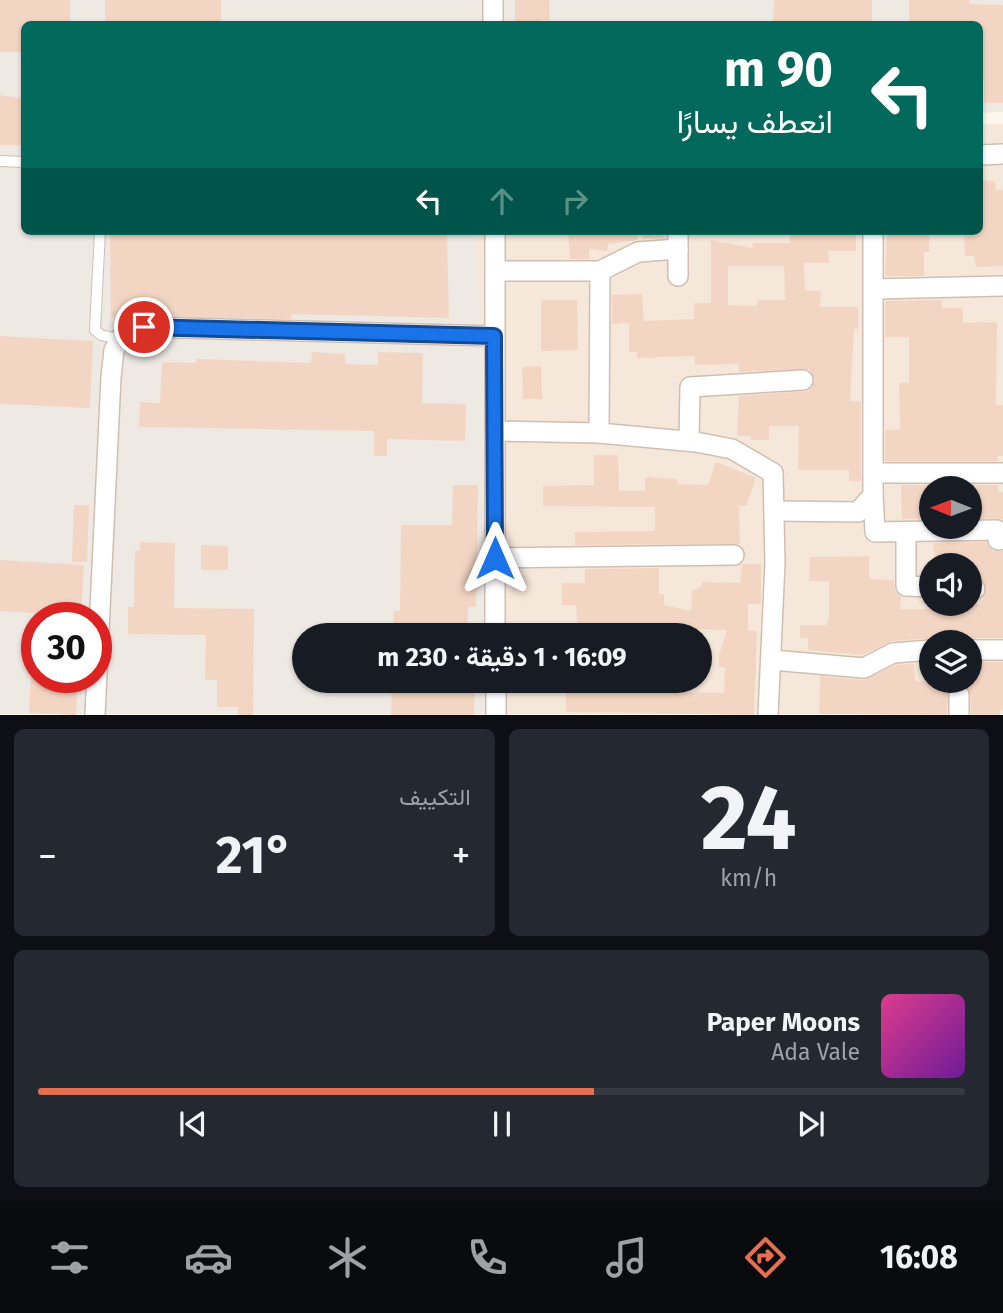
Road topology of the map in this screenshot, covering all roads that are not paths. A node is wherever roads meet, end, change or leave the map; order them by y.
1 (493, 0) edge
2 (493, 21) edge
3 (1003, 154) edge
4 (983, 155) edge
5 (0, 161) edge
6 (21, 162) edge
7 (100, 235) edge
8 (495, 235) edge
9 (873, 235) edge
10 (678, 240) edge
11 (495, 271) junction
12 (600, 271) junction
13 (678, 276) dead end
14 (1003, 286) edge
15 (874, 289) junction
16 (494, 336) junction
17 (118, 339) junction
18 (803, 380) dead end
19 (496, 431) junction
20 (599, 433) junction
21 (689, 441) junction
22 (873, 473) junction
23 (1003, 473) edge
24 (873, 495) junction
25 (776, 511) junction
26 (906, 532) junction
27 (1003, 539) edge
28 (734, 555) dead end
29 (495, 558) junction
30 (919, 587) edge
31 (495, 623) edge
32 (982, 650) edge
33 (1003, 650) edge
34 (919, 651) edge
35 (772, 660) junction
36 (496, 693) edge
37 (95, 715) edge
38 (496, 715) edge
39 (768, 715) edge

1 - 2 street
3 - 4 street
5 - 6 lane
7 - 17 lane
8 - 11 street
9 - 15 street
10 - 12 street
10 - 13 street
11 - 12 street
11 - 16 street
12 - 20 street
14 - 15 street
15 - 22 street
16 - 17 street
16 - 19 street
17 - 37 street
18 - 21 street
19 - 20 street
19 - 29 street
20 - 21 street
21 - 25 street
22 - 23 street
22 - 24 street
24 - 25 street
24 - 26 street
25 - 35 street
26 - 27 street
26 - 30 street
28 - 29 street
29 - 31 street
32 - 33 street
34 - 35 street
35 - 39 street
36 - 38 street

